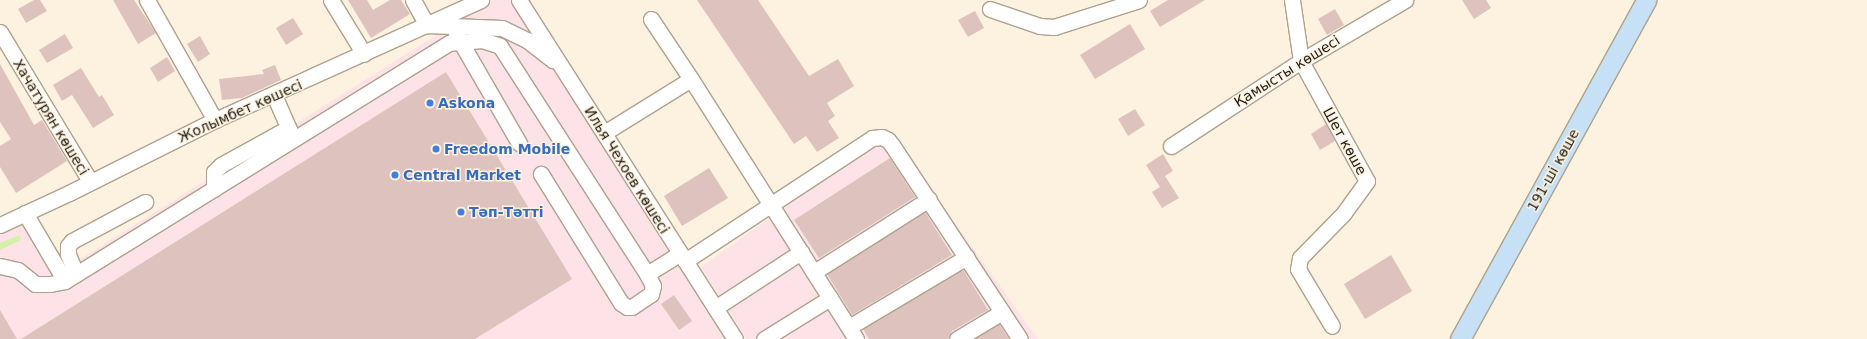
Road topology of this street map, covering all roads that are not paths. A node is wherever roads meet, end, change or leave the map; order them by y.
1 (147, 0) edge
2 (331, 0) edge
3 (413, 0) edge
4 (481, 0) edge
5 (519, 0) edge
6 (1139, 0) edge
7 (1292, 0) edge
8 (1405, 0) edge
9 (1646, 0) edge
10 (1384, 5) edge
11 (1101, 6) edge
12 (990, 9) dead end
13 (651, 19) dead end
14 (428, 25) junction
15 (452, 26) junction
16 (0, 32) edge
17 (460, 42) junction
18 (364, 54) junction
19 (1301, 61) junction
20 (561, 65) junction
21 (691, 79) junction
22 (274, 95) junction
23 (215, 120) junction
24 (604, 133) junction
25 (291, 134) junction
26 (519, 143) dead end
27 (1171, 146) dead end
28 (541, 174) dead end
29 (90, 181) junction
30 (929, 199) junction
31 (145, 202) dead end
32 (770, 205) junction
33 (25, 213) junction
34 (0, 224) edge
35 (801, 252) junction
36 (682, 257) junction
37 (967, 257) junction
38 (0, 266) edge
39 (814, 272) junction
40 (647, 274) junction
41 (71, 277) junction
42 (830, 298) junction
43 (715, 308) junction
44 (1002, 312) junction
45 (1332, 326) dead end
46 (852, 333) edge
47 (735, 339) edge
48 (764, 339) edge
49 (957, 339) edge
50 (1020, 339) edge
51 (1460, 339) edge

1 - 23 street
2 - 18 street
3 - 14 street
4 - 14 street, Жолымбет көшесі
5 - 20 street, Илья Чехоев көшесі
6 - 11 street
7 - 19 street, Шет көше
8 - 10 street, Қамысты көшесі
9 - 51 main road, 191-ші көше
10 - 19 street, Қамысты көшесі
11 - 12 street
13 - 21 street
14 - 15 street
14 - 18 street, Жолымбет көшесі
15 - 17 street
15 - 20 street
16 - 29 street, Хачатурян көшесі
17 - 25 street
17 - 26 street
17 - 40 street
18 - 22 street, Жолымбет көшесі
19 - 27 street, Қамысты көшесі
19 - 45 street, Шет көше
20 - 24 street, Илья Чехоев көшесі
21 - 24 street
21 - 32 street
22 - 23 street, Жолымбет көшесі
22 - 25 street
23 - 29 street, Жолымбет көшесі
24 - 36 street, Илья Чехоев көшесі
25 - 41 street
28 - 40 street
29 - 33 street, Жолымбет көшесі
30 - 32 street
30 - 37 street
30 - 39 street
31 - 41 street
32 - 35 street
32 - 36 street
33 - 34 street, Жолымбет көшесі
33 - 41 street
35 - 39 street
35 - 43 street
36 - 40 street
36 - 43 street, Илья Чехоев көшесі
37 - 44 street
37 - 46 street
38 - 41 street
39 - 42 street
42 - 46 street
42 - 48 street
43 - 47 street, Илья Чехоев көшесі
44 - 49 street
44 - 50 street

